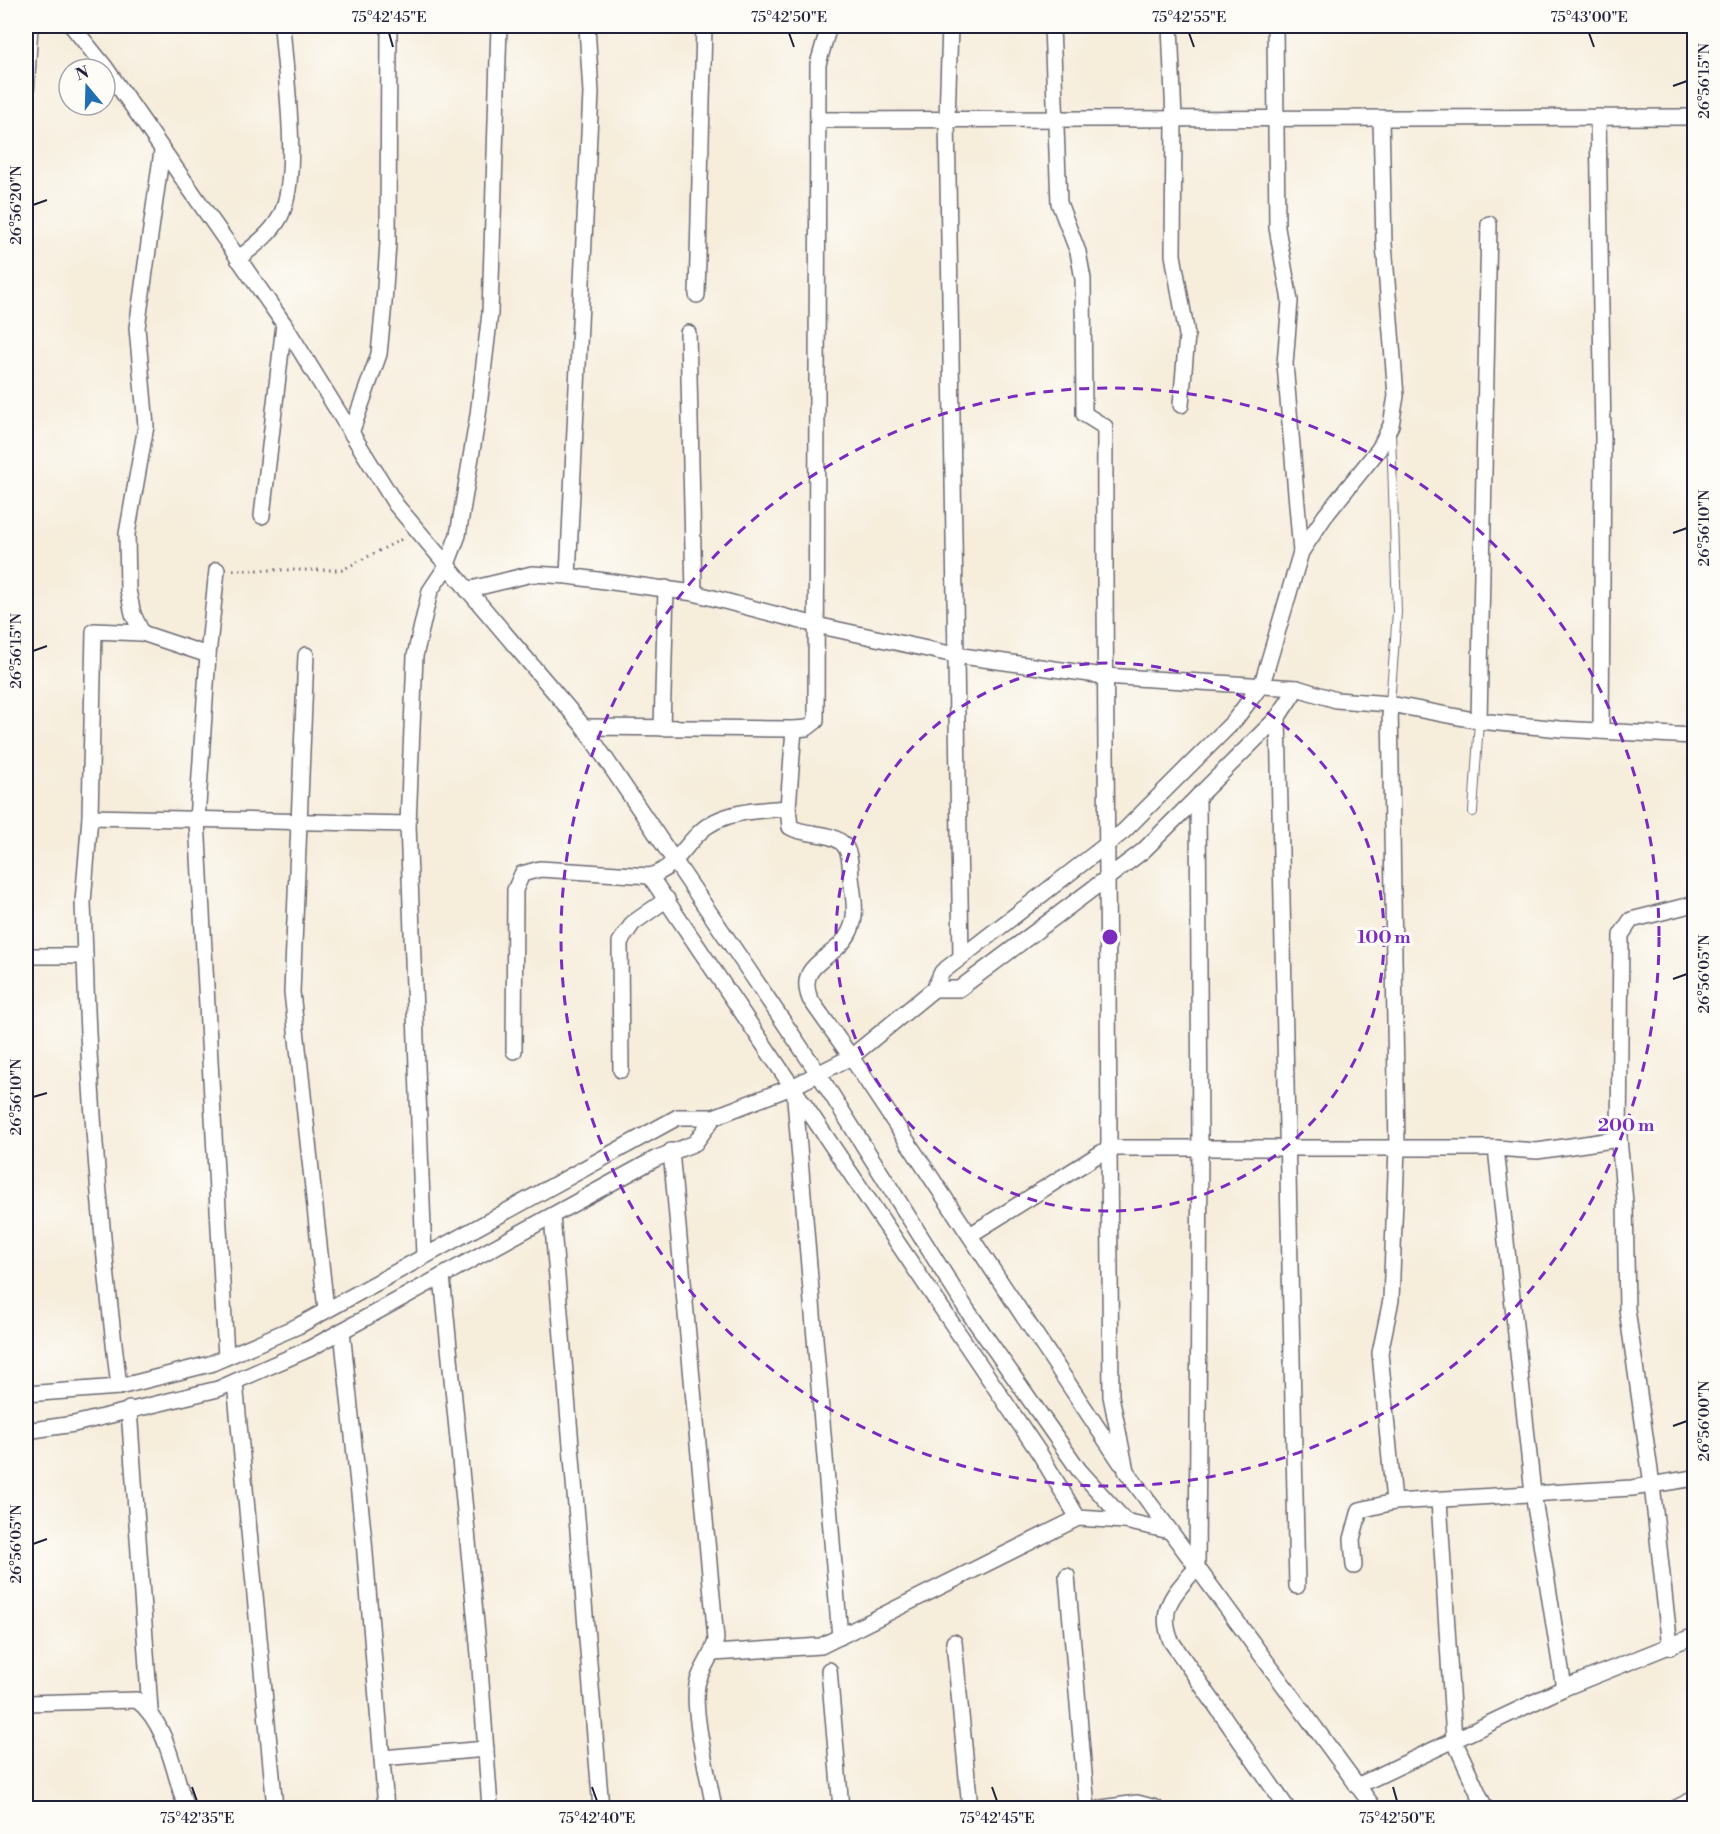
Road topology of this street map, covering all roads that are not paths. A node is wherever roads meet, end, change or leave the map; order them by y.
1 (30, 26) edge
2 (72, 26) edge
3 (282, 26) edge
4 (389, 26) edge
5 (499, 26) edge
6 (586, 26) edge
7 (704, 26) edge
8 (829, 26) edge
9 (950, 26) edge
10 (1052, 26) edge
11 (1170, 26) edge
12 (1275, 26) edge
13 (26, 92) edge
14 (1598, 117) junction
15 (1695, 117) edge
16 (1174, 118) junction
17 (1277, 118) junction
18 (1381, 118) junction
19 (947, 119) junction
20 (1055, 119) junction
21 (818, 120) junction
22 (162, 151) junction
23 (1489, 224) dead end
24 (238, 259) junction
25 (697, 294) dead end
26 (284, 324) junction
27 (688, 333) dead end
28 (1182, 405) dead end
29 (1391, 425) junction
30 (351, 433) junction
31 (262, 516) dead end
32 (1301, 552) junction
33 (446, 567) junction
34 (217, 570) road end
35 (568, 576) junction
36 (666, 588) junction
37 (467, 590) junction
38 (694, 593) junction
39 (816, 625) junction
40 (142, 633) junction
41 (306, 655) dead end
42 (955, 655) junction
43 (208, 656) junction
44 (1104, 676) junction
45 (1262, 684) junction
46 (1297, 688) junction
47 (1390, 704) junction
48 (1278, 717) junction
49 (1479, 721) junction
50 (584, 727) junction
51 (662, 728) junction
52 (794, 729) junction
53 (1601, 731) junction
54 (1695, 736) edge
55 (1198, 796) junction
56 (788, 808) junction
57 (1473, 812) dead end
58 (90, 817) junction
59 (197, 820) junction
60 (299, 821) junction
61 (408, 824) junction
62 (1108, 843) junction
63 (676, 862) junction
64 (651, 876) junction
65 (1107, 878) junction
66 (667, 899) junction
67 (1695, 904) edge
68 (26, 956) edge
69 (85, 956) junction
70 (961, 957) junction
71 (934, 989) junction
72 (513, 1051) dead end
73 (851, 1057) junction
74 (621, 1070) dead end
75 (818, 1073) junction
76 (794, 1086) junction
77 (714, 1117) junction
78 (1619, 1139) junction
79 (1109, 1148) junction
80 (1200, 1148) junction
81 (1287, 1148) junction
82 (1397, 1148) junction
83 (1497, 1148) junction
84 (672, 1151) junction
85 (552, 1216) junction
86 (970, 1235) junction
87 (424, 1256) junction
88 (442, 1276) junction
89 (326, 1310) junction
90 (342, 1331) junction
91 (226, 1357) junction
92 (235, 1382) junction
93 (119, 1388) junction
94 (26, 1394) edge
95 (129, 1409) junction
96 (26, 1431) edge
97 (1126, 1471) junction
98 (1695, 1478) edge
99 (1652, 1485) junction
100 (1533, 1493) junction
101 (1439, 1500) junction
102 (1394, 1502) junction
103 (1078, 1518) junction
104 (1125, 1521) junction
105 (1170, 1531) junction
106 (1354, 1566) dead end
107 (1197, 1567) junction
108 (1067, 1576) dead end
109 (1297, 1586) dead end
110 (1695, 1636) edge
111 (840, 1637) junction
112 (954, 1642) dead end
113 (1670, 1647) junction
114 (714, 1653) junction
115 (829, 1670) dead end
116 (1564, 1688) junction
117 (26, 1703) edge
118 (150, 1710) junction
119 (1454, 1740) junction
120 (486, 1749) junction
121 (382, 1758) junction
122 (1358, 1786) junction
123 (1695, 1799) edge
124 (186, 1809) edge
125 (275, 1809) edge
126 (386, 1809) edge
127 (490, 1809) edge
128 (601, 1809) edge
129 (714, 1809) edge
130 (842, 1809) edge
131 (970, 1809) edge
132 (1087, 1809) edge
133 (1102, 1809) edge
134 (1156, 1809) edge
135 (1287, 1809) edge
136 (1374, 1809) edge
137 (1485, 1809) edge
138 (1676, 1809) edge

1 - 13 street
2 - 22 street
3 - 24 street
4 - 30 street
5 - 33 street
6 - 35 street
7 - 25 street
8 - 21 street
9 - 19 street
10 - 20 street
11 - 16 street
12 - 17 street
14 - 15 street
14 - 18 street
14 - 53 street
16 - 17 street
16 - 20 street
16 - 28 street
17 - 18 street
17 - 32 street
18 - 29 street
19 - 20 street
19 - 21 street
19 - 42 street
20 - 44 street
21 - 39 street
22 - 24 street
22 - 40 street
23 - 49 street
24 - 26 street
26 - 30 street
26 - 31 street
27 - 38 street
29 - 32 street
29 - 47 lane
30 - 33 street
32 - 45 street
33 - 37 street
33 - 61 street
34 - 43 street
35 - 36 street
35 - 37 street
36 - 38 street
36 - 51 street
37 - 50 street
38 - 39 street
39 - 42 street
39 - 52 street
40 - 43 street
40 - 58 street
41 - 60 street
42 - 44 street
42 - 70 street
43 - 59 street
44 - 45 street
44 - 62 street
45 - 46 street
45 - 62 street
46 - 47 street
46 - 48 street
47 - 49 street
47 - 82 street
48 - 55 street
48 - 81 street
49 - 53 street
49 - 57 lane
50 - 51 street
50 - 63 street
51 - 52 street
52 - 56 street
53 - 54 street
55 - 65 street
55 - 80 street
56 - 63 street
56 - 73 street
58 - 59 street
58 - 69 street
59 - 60 street
59 - 91 street
60 - 61 street
60 - 89 street
61 - 87 street
62 - 65 street
62 - 70 street
63 - 64 street
63 - 75 street
64 - 66 street
64 - 72 street
65 - 71 street
65 - 79 street
66 - 74 street
66 - 76 street
67 - 78 street
68 - 69 street
69 - 93 street
70 - 71 street
71 - 73 street
73 - 75 street
73 - 86 street
75 - 76 street
75 - 104 street
76 - 77 street
76 - 103 street
76 - 111 street
77 - 84 street
77 - 87 street
78 - 83 street
78 - 99 street
79 - 80 street
79 - 86 street
79 - 97 street
80 - 81 street
80 - 107 street
81 - 82 street
81 - 109 street
82 - 83 street
82 - 102 street
83 - 100 street
84 - 85 street
84 - 114 street
85 - 88 street
85 - 128 street
86 - 97 street
87 - 89 street
88 - 90 street
88 - 120 street
89 - 91 street
90 - 92 street
90 - 121 street
91 - 93 street
92 - 95 street
92 - 125 street
93 - 94 street
95 - 96 street
95 - 118 street
97 - 105 street
98 - 99 street
99 - 100 street
99 - 113 street
100 - 101 street
100 - 116 street
101 - 102 street
101 - 119 street
102 - 106 street
103 - 104 street
103 - 111 street
104 - 105 street
105 - 107 street
107 - 122 street
107 - 135 street
108 - 132 street
110 - 113 street
111 - 114 street
112 - 131 street
113 - 116 street
114 - 129 street
115 - 130 street
116 - 119 street
117 - 118 street
118 - 124 street
119 - 122 street
119 - 137 street
120 - 121 street
120 - 127 street
121 - 126 street
122 - 136 street
123 - 138 street
133 - 134 street

